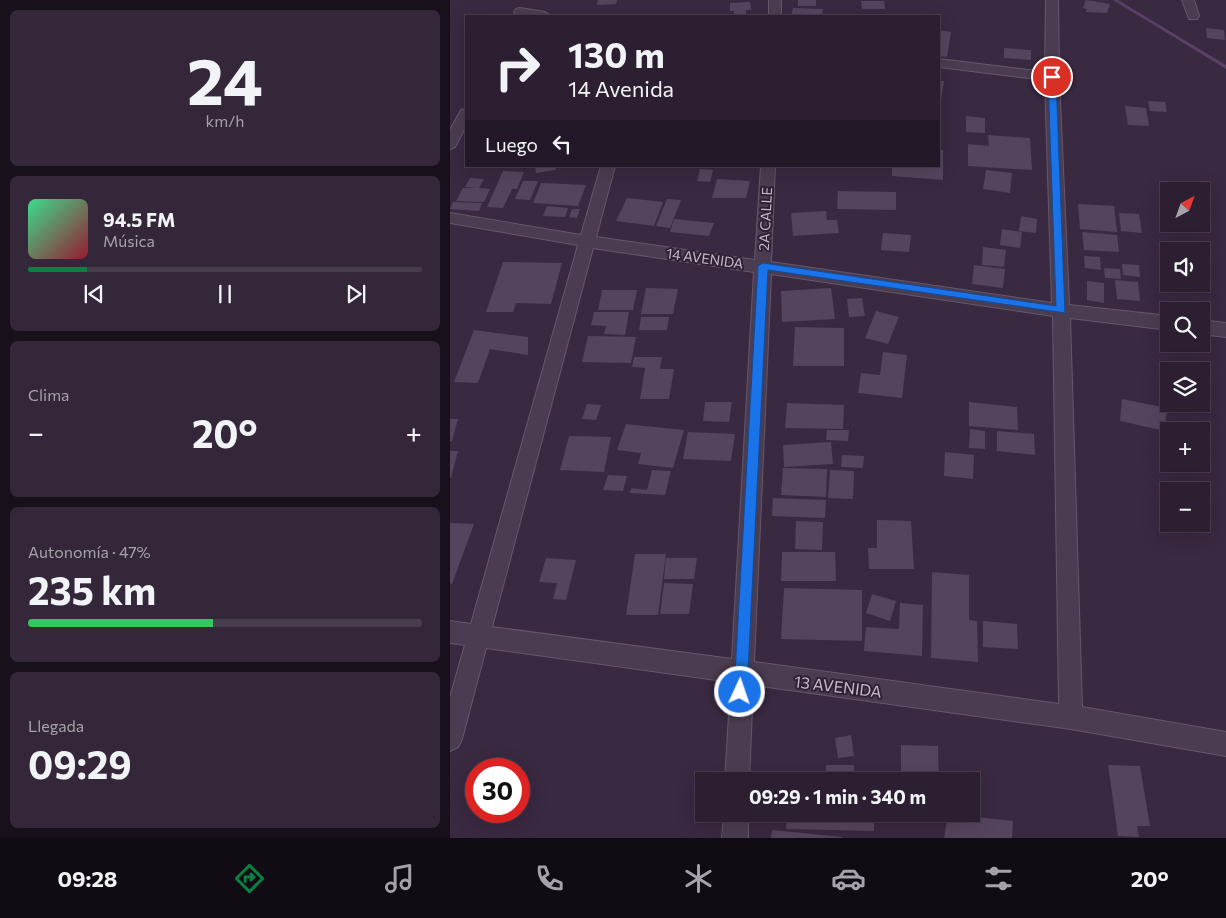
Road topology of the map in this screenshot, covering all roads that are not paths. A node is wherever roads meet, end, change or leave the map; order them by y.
1 (526, 0) edge
2 (776, 0) edge
3 (1052, 0) edge
4 (1188, 0) edge
5 (519, 14) edge
6 (532, 15) edge
7 (775, 15) edge
8 (1193, 16) dead end
9 (940, 63) edge
10 (1052, 77) junction
11 (465, 115) edge
12 (450, 144) edge
13 (608, 167) edge
14 (768, 167) edge
15 (450, 218) edge
16 (586, 240) junction
17 (763, 266) junction
18 (1061, 310) junction
19 (1160, 322) edge
20 (1210, 328) edge
21 (1226, 330) edge
22 (450, 632) edge
23 (478, 636) junction
24 (741, 674) junction
25 (1071, 717) junction
26 (450, 738) edge
27 (1226, 744) edge
28 (737, 772) edge
29 (736, 822) edge
30 (736, 838) edge

1 - 5 street
2 - 7 street
3 - 10 street
4 - 8 street
5 - 6 street
9 - 10 street
10 - 18 street
11 - 12 street
13 - 16 street
14 - 17 street, 2A CALLE
15 - 16 street, 14 AVENIDA
16 - 17 street, 14 AVENIDA
16 - 23 street
17 - 18 street, 14 AVENIDA
17 - 24 street, 2A CALLE
18 - 19 street, 14 AVENIDA
18 - 25 street
20 - 21 street
22 - 23 street, 13 AVENIDA
23 - 24 street, 13 AVENIDA
23 - 26 street
24 - 25 street, 13 AVENIDA
24 - 28 street, 2A CALLE
25 - 27 street, 13 AVENIDA
29 - 30 street

